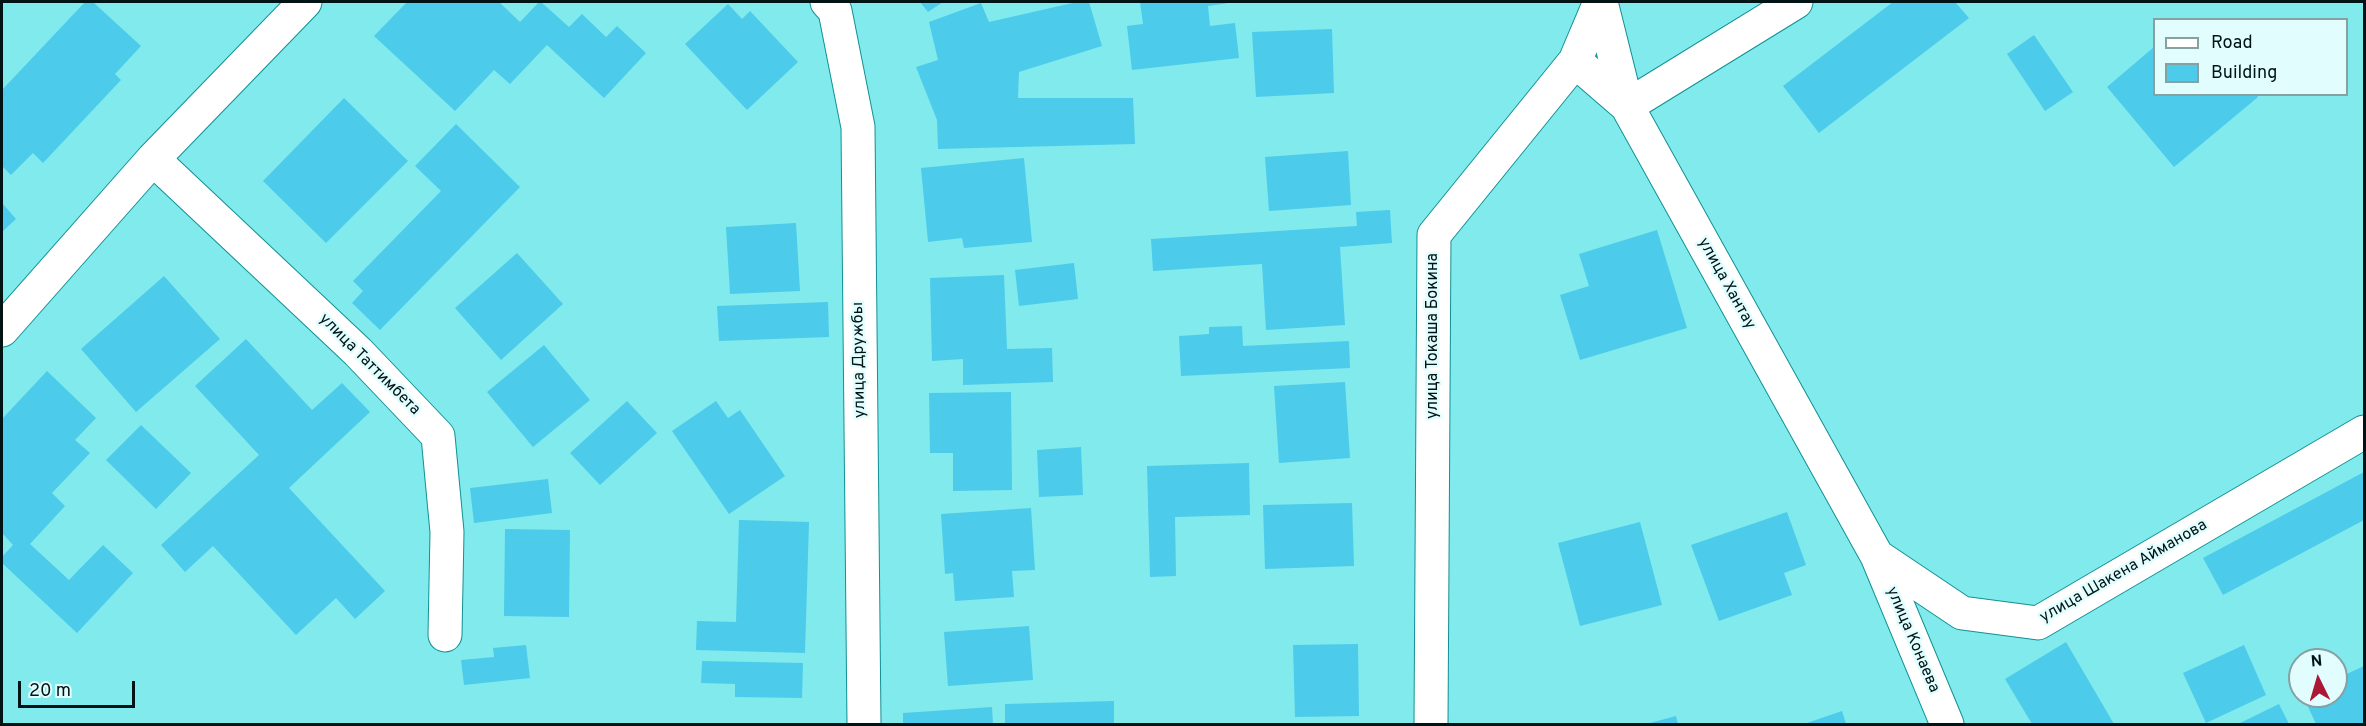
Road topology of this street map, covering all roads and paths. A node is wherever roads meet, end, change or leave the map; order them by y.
1 (305, 2) edge
2 (827, 2) edge
3 (1601, 2) edge
4 (1796, 2) edge
5 (1575, 61) junction
6 (1627, 106) junction
7 (153, 159) junction
8 (2, 330) edge
9 (2364, 432) edge
10 (1877, 556) junction
11 (445, 635) dead end
12 (864, 724) edge
13 (1431, 724) edge
14 (1947, 724) edge

1 - 7 street
2 - 12 street, улица Дружбы
3 - 5 street, улица Токаша Бокина
3 - 6 street, улица Хантау
4 - 6 street
5 - 6 street
5 - 13 street, улица Токаша Бокина
6 - 10 street, улица Хантау
7 - 8 street
7 - 11 street, улица Таттимбета
9 - 10 street, улица Шакена Айманова
10 - 14 street, улица Конаева

